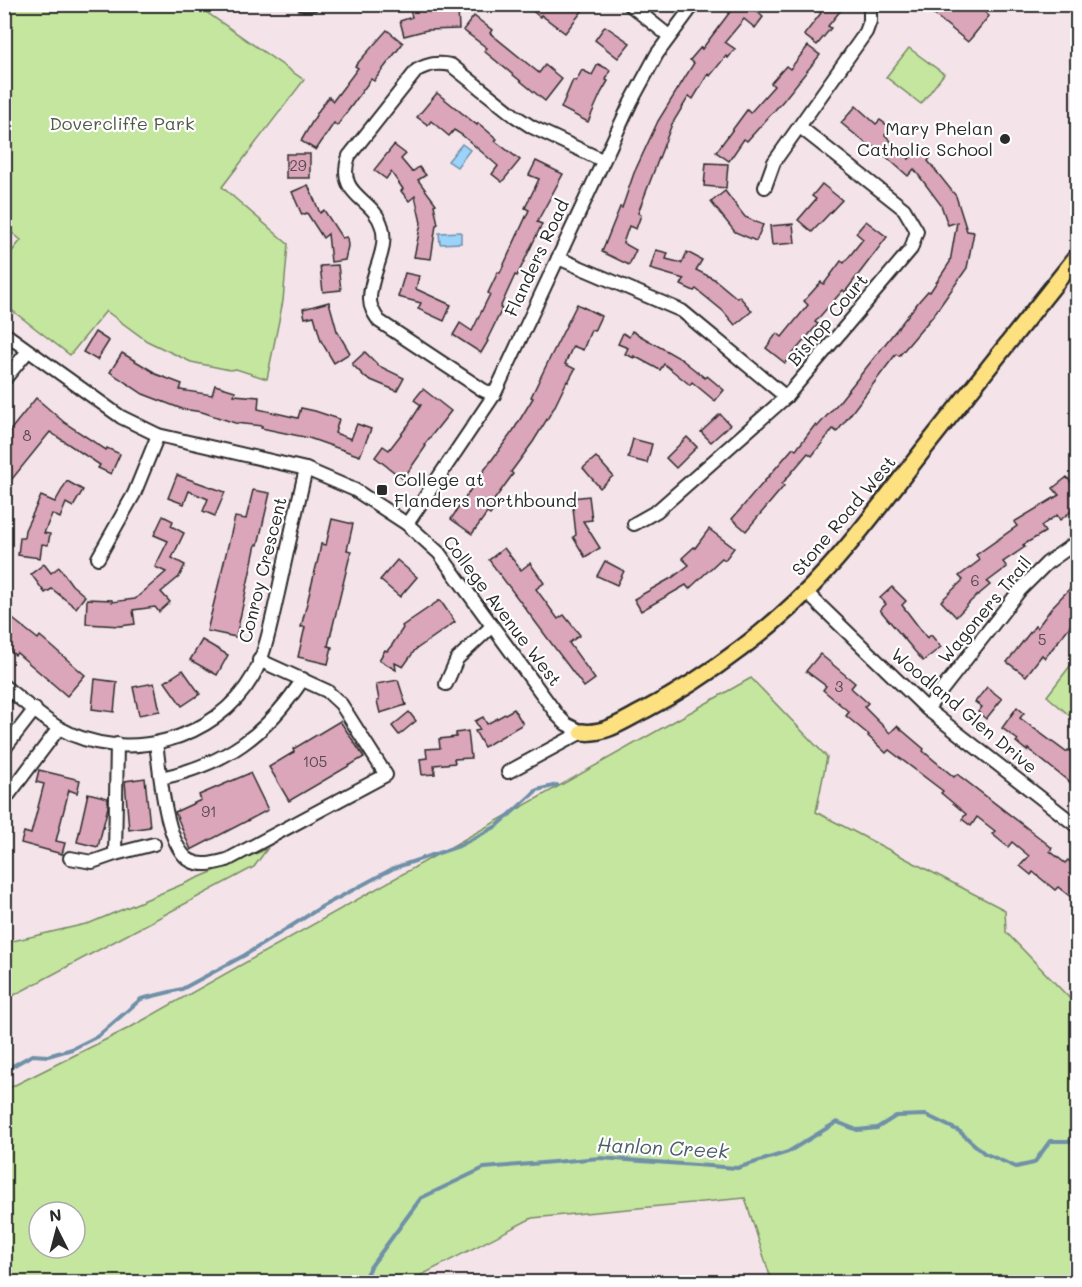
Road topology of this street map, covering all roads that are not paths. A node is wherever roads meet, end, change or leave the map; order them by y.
1 (303, 4) edge
2 (312, 4) edge
3 (629, 4) edge
4 (694, 4) edge
5 (870, 4) edge
6 (669, 36) junction
7 (800, 127) junction
8 (602, 160) junction
9 (765, 187) dead end
10 (1077, 255) edge
11 (558, 258) junction
12 (4, 333) edge
13 (28, 351) junction
14 (4, 380) edge
15 (494, 395) junction
16 (786, 397) junction
17 (158, 435) junction
18 (306, 469) junction
19 (407, 524) junction
20 (634, 524) dead end
21 (1077, 541) edge
22 (98, 558) dead end
23 (806, 592) junction
24 (492, 626) junction
25 (259, 660) junction
26 (303, 679) junction
27 (446, 684) dead end
28 (6, 689) edge
29 (927, 709) junction
30 (35, 710) junction
31 (59, 728) junction
32 (582, 732) junction
33 (117, 744) junction
34 (156, 744) junction
35 (4, 749) edge
36 (508, 772) dead end
37 (161, 778) junction
38 (4, 801) edge
39 (1077, 827) edge
40 (154, 844) dead end
41 (115, 854) junction
42 (70, 858) dead end

1 - 2 street
3 - 6 street
4 - 6 street, Flanders Road
5 - 7 street
6 - 8 street, Flanders Road
7 - 9 street
7 - 16 street, Bishop Court
8 - 11 street, Flanders Road
8 - 15 street
10 - 23 main road, Stone Road West
11 - 15 street, Flanders Road
11 - 16 street
12 - 13 street, College Avenue West
13 - 14 street
13 - 17 street, College Avenue West
15 - 19 street, Flanders Road
16 - 20 street, Bishop Court
17 - 18 street, College Avenue West
17 - 22 street
18 - 19 street, College Avenue West
18 - 25 street, Conroy Crescent
19 - 24 street, College Avenue West
21 - 29 street, Wagoners Trail
23 - 29 street, Woodland Glen Drive
23 - 32 main road, Stone Road West
24 - 27 street
24 - 32 street, College Avenue West
25 - 26 street
25 - 34 street, Conroy Crescent
26 - 37 street
26 - 37 street
28 - 30 street, Conroy Crescent
29 - 39 street, Woodland Glen Drive
30 - 31 street, Conroy Crescent
30 - 35 street
31 - 33 street, Conroy Crescent
31 - 38 street
32 - 36 street
33 - 34 street, Conroy Crescent
33 - 41 street
34 - 37 street
40 - 41 street
41 - 42 street

